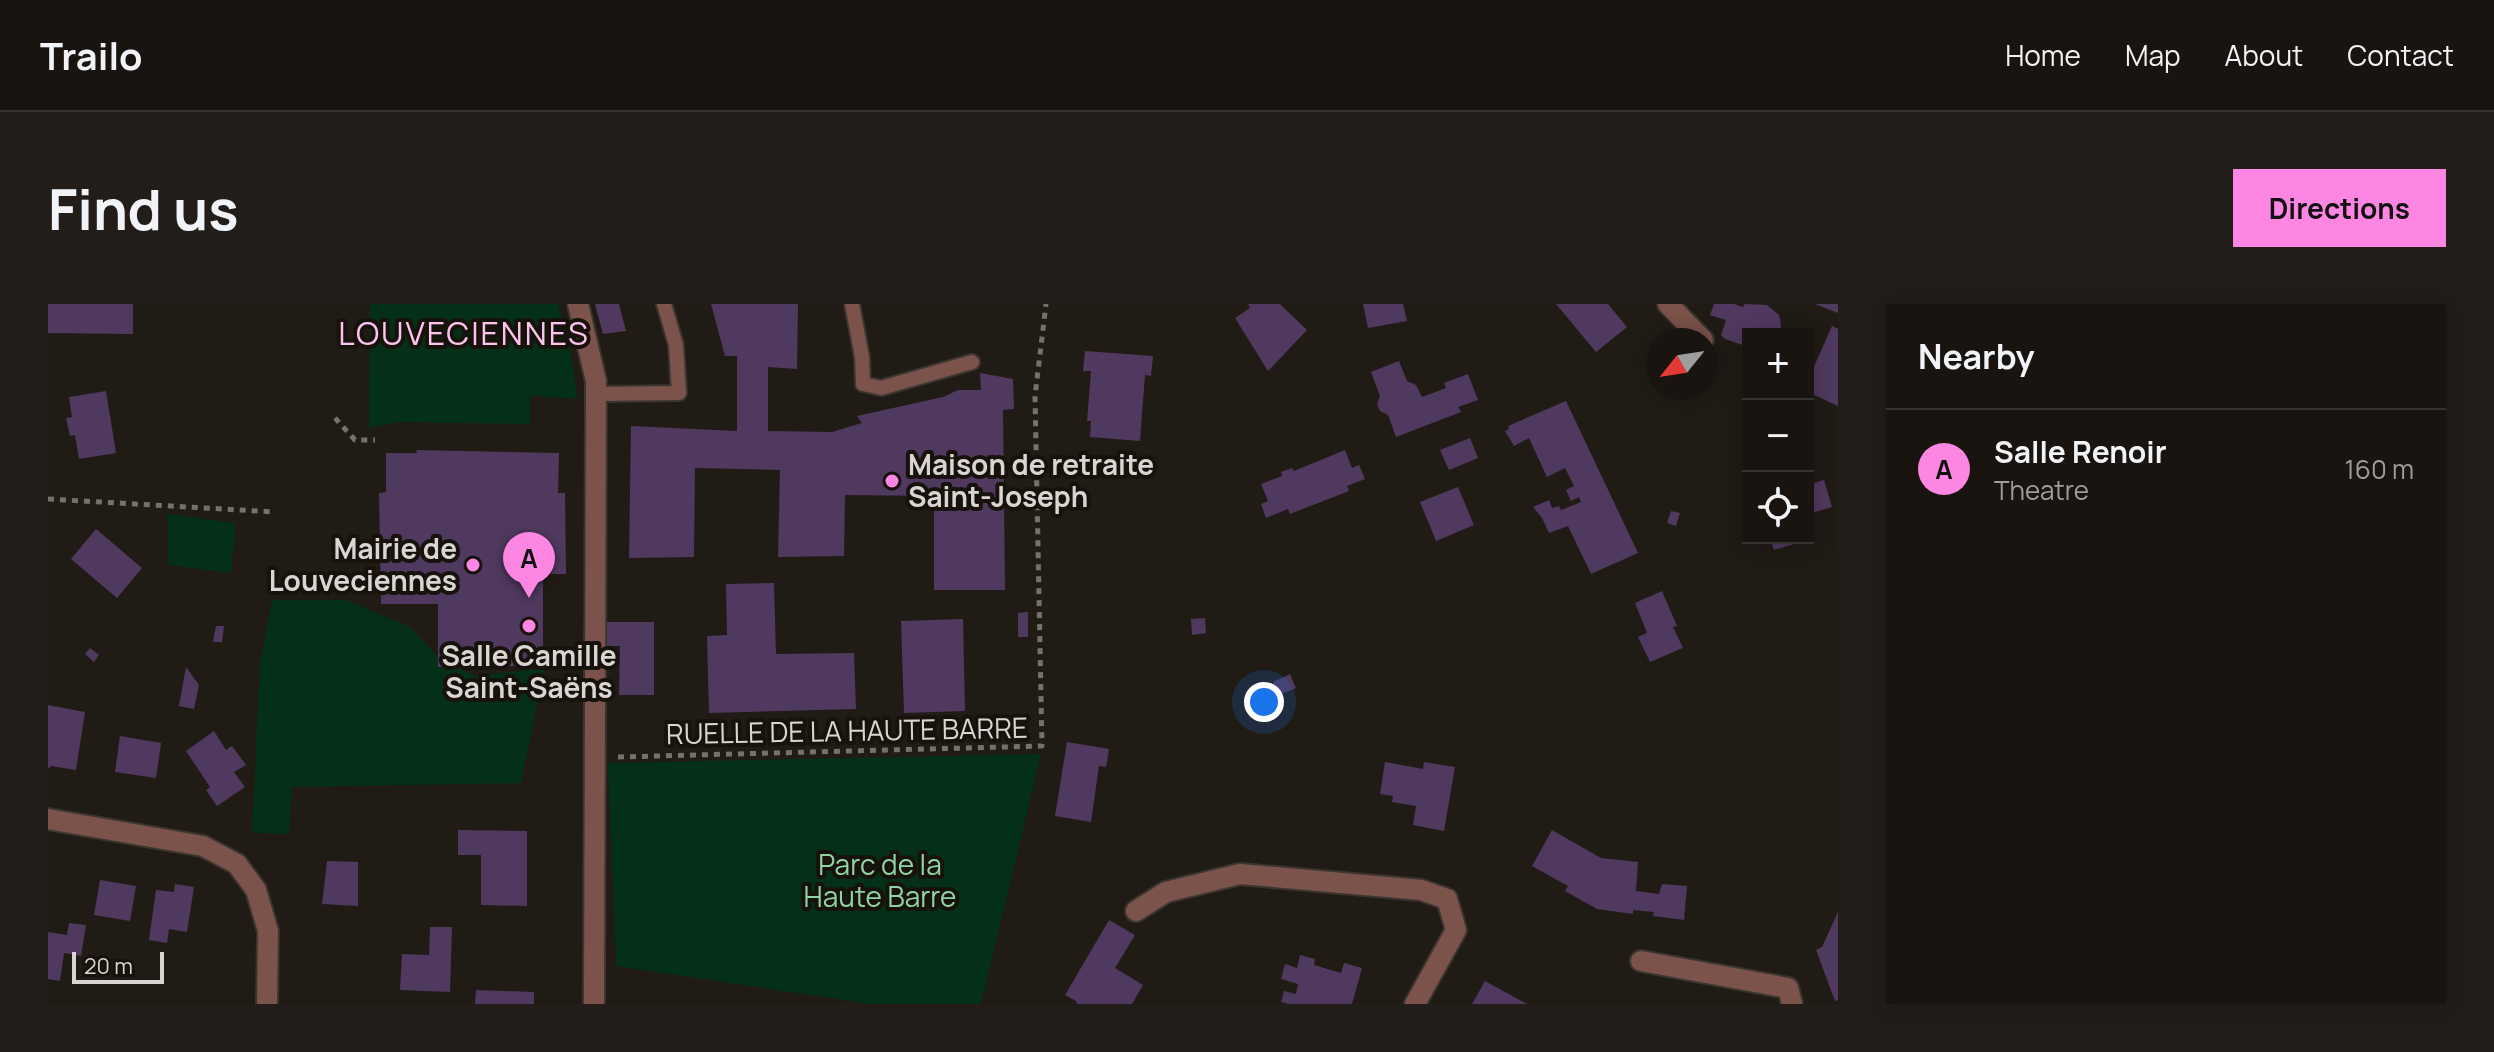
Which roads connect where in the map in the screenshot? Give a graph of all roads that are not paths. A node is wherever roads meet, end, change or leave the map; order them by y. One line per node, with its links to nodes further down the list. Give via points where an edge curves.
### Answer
1 (578, 304): 7 (street)
2 (664, 304): 7 (lane, via 676,345 679,393)
3 (852, 304): 6 (lane, via 863,384 881,388)
4 (1668, 304): 5 (street)
5 (1691, 328)
6 (972, 362)
7 (596, 394): 12 (street)
8 (48, 819): 11 (street, via 203,846 237,864 256,890 268,931)
9 (1136, 911): 13 (street, via 1166,892 1240,874 1421,890 1447,899 1456,930)
10 (1641, 961): 14 (street, via 1788,988)
11 (267, 1004)
12 (594, 1004)
13 (1415, 1004)
14 (1792, 1004)

